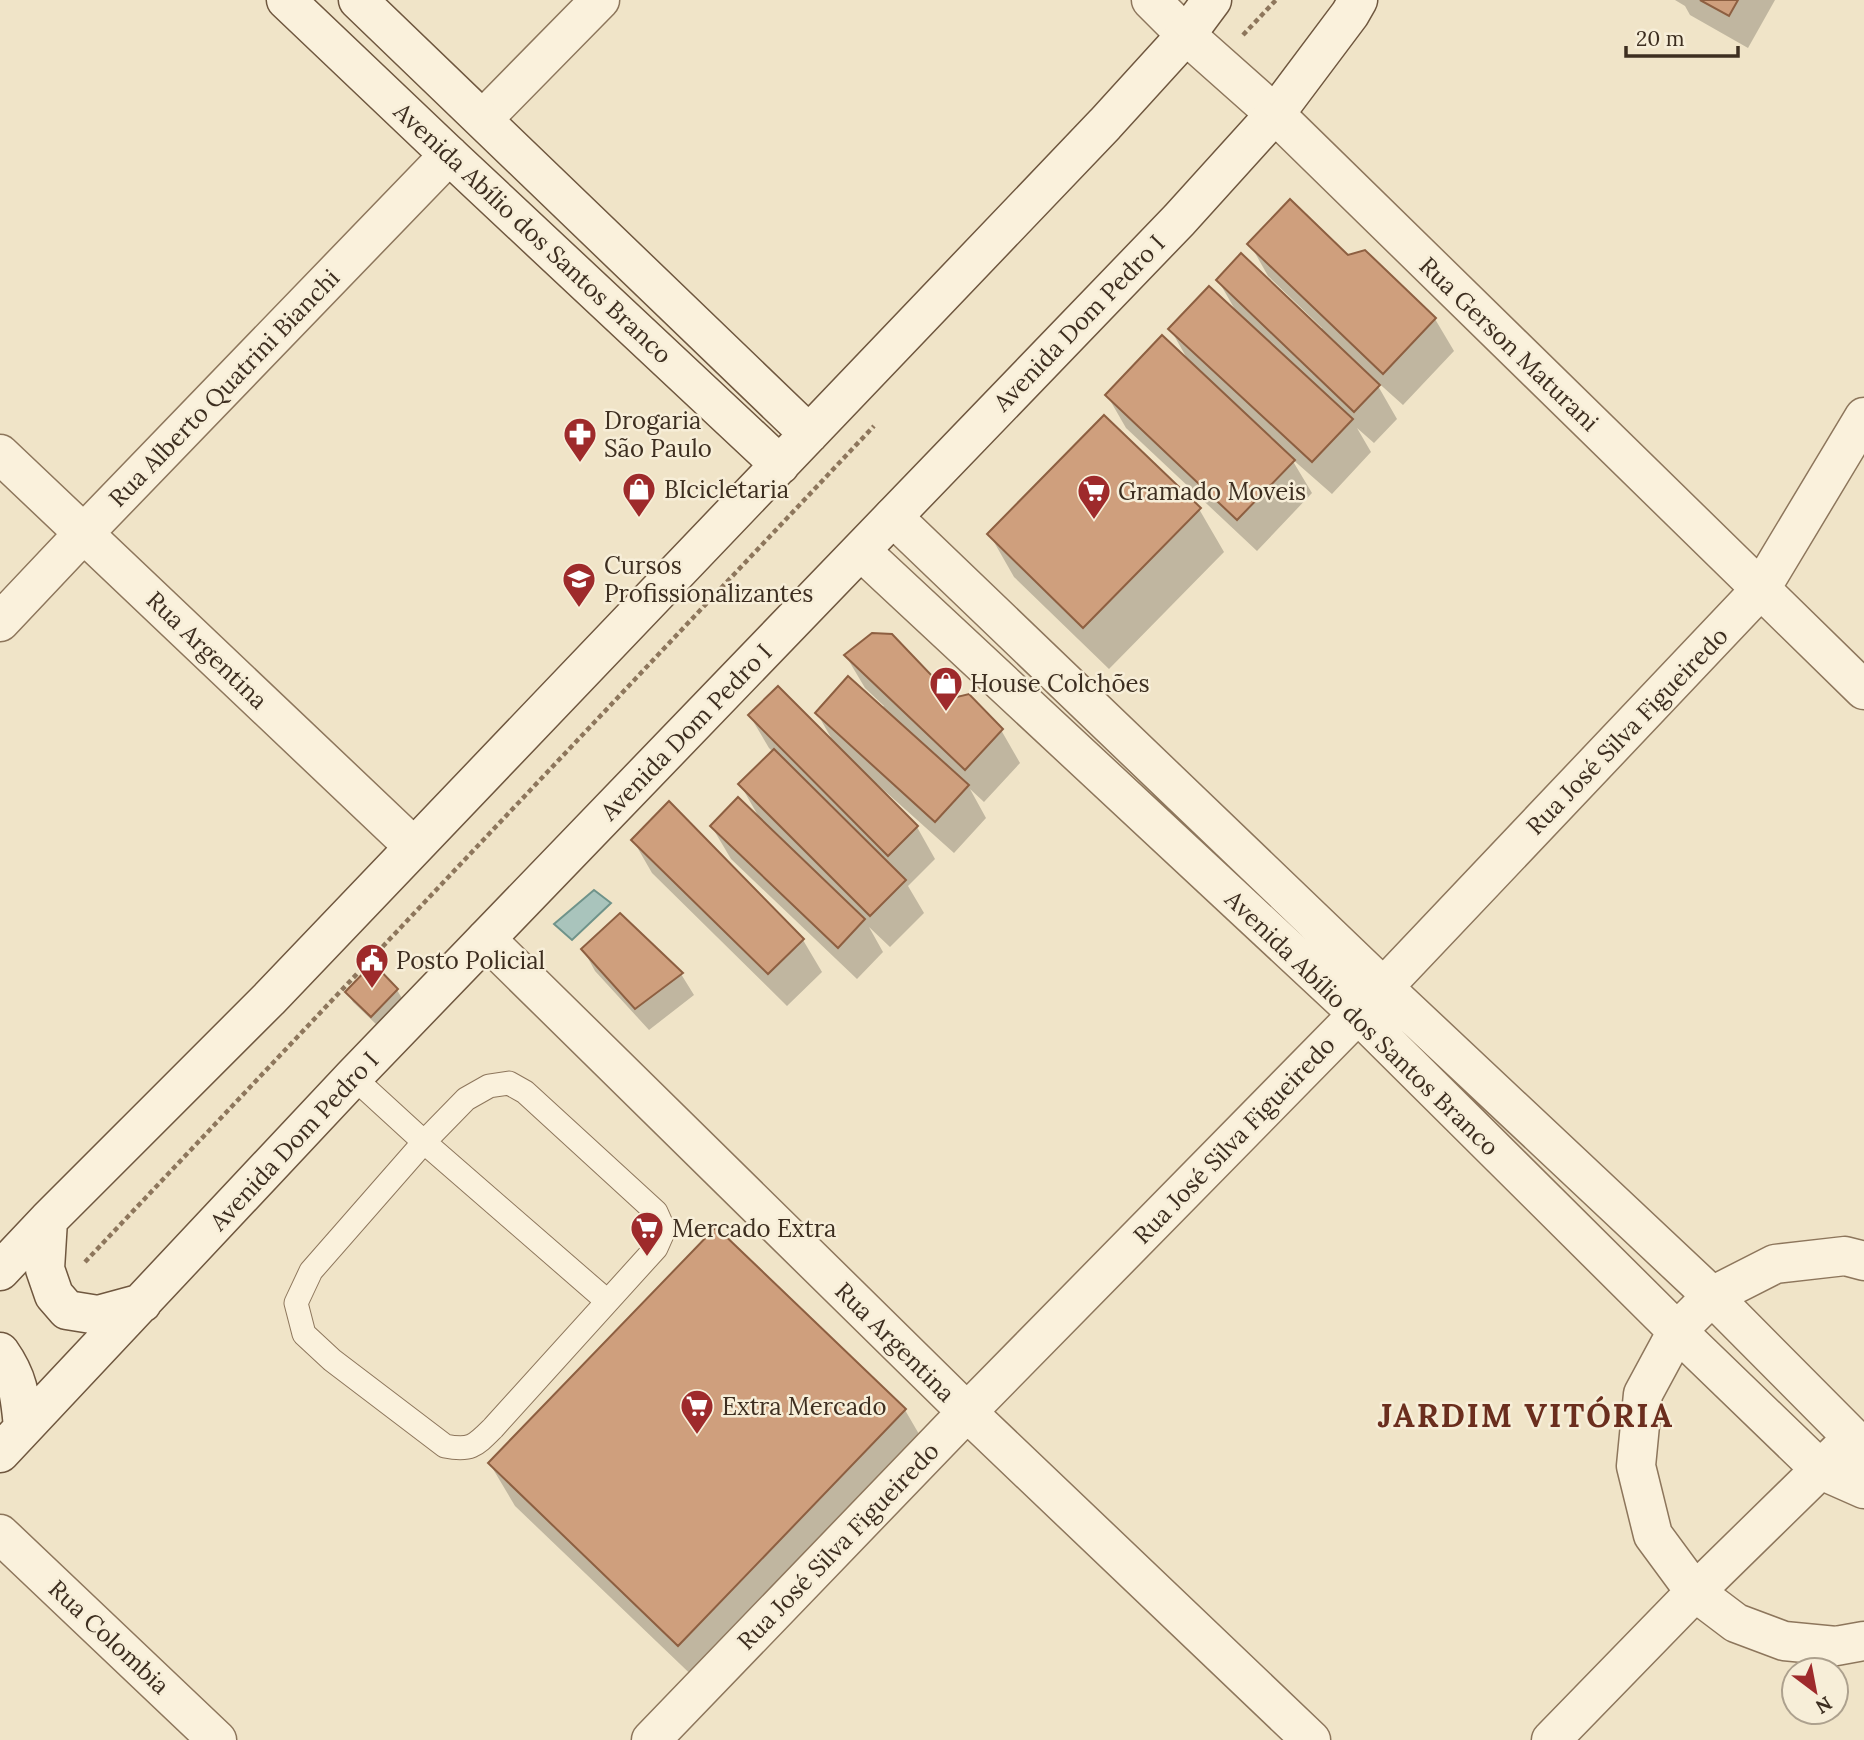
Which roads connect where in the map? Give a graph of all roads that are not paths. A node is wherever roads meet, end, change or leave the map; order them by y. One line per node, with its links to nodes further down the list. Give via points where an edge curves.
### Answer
1 (286, 0): 10 (street, Avenida Abílio dos Santos Branco)
2 (358, 0): 9 (street, Avenida Abílio dos Santos Branco)
3 (600, 0): 9 (street)
4 (1151, 0): 7 (street, Rua Gerson Maturani)
5 (1212, 0): 7 (street)
6 (1358, 0): 8 (street, Avenida Dom Pedro I)
7 (1186, 35): 8 (street, Rua Gerson Maturani); 12 (street)
8 (1275, 114): 15 (street, Avenida Dom Pedro I); 18 (street, Rua Gerson Maturani)
9 (483, 119): 12 (street, Avenida Abílio dos Santos Branco)
10 (449, 155): 14 (street, Avenida Abílio dos Santos Branco); 16 (street, Rua Alberto Quatrini Bianchi)
11 (1864, 418): 18 (street, Rua José Silva Figueiredo)
12 (809, 434): 14 (street)
13 (0, 454): 16 (street, Rua Argentina)
14 (780, 464): 21 (street)
15 (893, 517): 17 (street, Avenida Dom Pedro I); 23 (street, Avenida Abílio dos Santos Branco)
16 (84, 533): 19 (street, Rua Alberto Quatrini Bianchi); 21 (street, Rua Argentina)
17 (860, 551): 22 (street, Avenida Dom Pedro I); 24 (street, Avenida Abílio dos Santos Branco)
18 (1760, 590): 20 (street, Rua Gerson Maturani); 23 (street, Rua José Silva Figueiredo)
19 (0, 622)
20 (1864, 690)
21 (413, 846): 27 (street, via 269,999)
22 (486, 939): 25 (street, Avenida Dom Pedro I); 35 (street, Rua Argentina)
23 (1383, 987): 24 (street, Rua José Silva Figueiredo); 30 (street, Avenida Abílio dos Santos Branco)
24 (1358, 1014): 33 (street, Avenida Abílio dos Santos Branco); 35 (street, Rua José Silva Figueiredo)
25 (354, 1077): 26 (lane); 32 (street, Avenida Dom Pedro I)
26 (424, 1142): 31 (lane); 31 (lane, via 466,1099 489,1086 509,1083 525,1092 656,1212 664,1230 656,1248); 31 (lane, via 311,1271 296,1303 304,1334 332,1360 445,1446 462,1450 478,1444)
27 (48, 1220): 29 (street); 32 (street, via 46,1269 54,1295 67,1310 98,1315)
28 (1864, 1261): 30 (street, via 1845,1256 1775,1264)
29 (0, 1271)
30 (1712, 1296): 33 (street); 37 (street, Avenida Abílio dos Santos Branco)
31 (607, 1301)
32 (142, 1303): 36 (street, Avenida Dom Pedro I)
33 (1677, 1331): 38 (street, Avenida Abílio dos Santos Branco); 41 (street, via 1643,1395 1636,1466 1653,1535)
34 (0, 1352): 36 (street, via 15,1374 21,1398)
35 (967, 1412): 44 (street, Rua José Silva Figueiredo); 45 (street, Rua Argentina)
36 (12, 1440)
37 (1860, 1441): 38 (street)
38 (1821, 1470): 39 (street, Avenida Abílio dos Santos Branco); 41 (street)
39 (1864, 1489)
40 (0, 1534): 43 (street, Rua Colombia)
41 (1695, 1592): 42 (street, via 1736,1623 1784,1641 1836,1646); 46 (street)
42 (1864, 1641)
43 (217, 1740)
44 (651, 1740)
45 (1311, 1740)
46 (1551, 1740)

